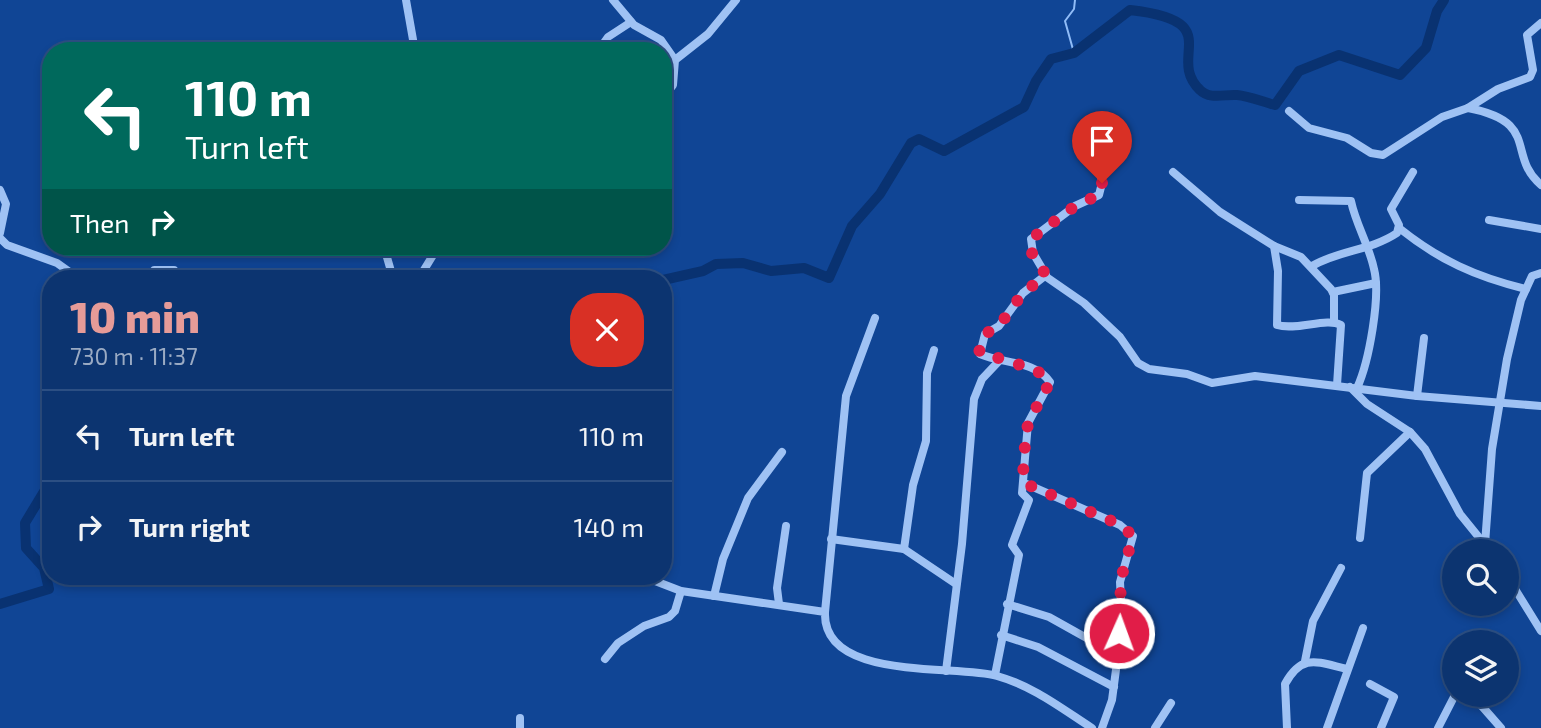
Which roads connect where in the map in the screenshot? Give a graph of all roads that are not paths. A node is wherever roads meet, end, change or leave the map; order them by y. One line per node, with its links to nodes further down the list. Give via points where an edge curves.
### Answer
1 (406, 0): 6 (street)
2 (613, 0): 4 (street)
3 (736, 0): 10 (street, via 708,34)
4 (631, 22): 7 (street); 8 (street)
5 (1541, 23): 12 (street, via 1527,35 1531,75)
6 (413, 42)
7 (604, 42)
8 (662, 42)
9 (672, 56): 10 (street)
10 (675, 60): 11 (street)
11 (672, 86)
12 (1468, 108): 13 (street, via 1441,117 1383,155 1347,138 1309,128); 17 (street, via 1495,114 1514,128 1532,176)
13 (1289, 111)
14 (1106, 158): 31 (street, via 1099,165 1099,195 1075,206 1031,239 1032,253)
15 (1173, 172): 24 (street, via 1220,212)
16 (1413, 172): 21 (street, via 1391,209)
17 (1541, 185)
18 (0, 190): 23 (street, via 6,204)
19 (1299, 200): 25 (street, via 1349,200)
20 (1489, 220): 22 (street)
21 (1399, 228): 25 (street); 33 (street, via 1446,262)
22 (1541, 229)
23 (0, 235): 27 (street, via 7,245)
24 (1274, 246): 26 (street, via 1296,253); 36 (street, via 1277,325)
25 (1367, 249): 26 (street); 32 (street)
26 (1312, 266): 34 (street)
27 (67, 270)
28 (154, 270): 29 (street)
29 (174, 270)
30 (1541, 273): 33 (street, via 1532,276)
31 (1045, 276): 39 (street, via 984,336 979,352); 40 (street, via 1091,310 1120,337 1138,363 1149,369 1212,383 1251,376)
32 (1377, 283): 34 (street); 41 (street, via 1371,333)
33 (1526, 289): 43 (street, via 1509,348)
34 (1333, 292): 36 (street)
35 (876, 318): 50 (street, via 846,396)
36 (1334, 321): 40 (street, via 1342,328)
37 (1424, 338): 42 (street)
38 (934, 350): 53 (street, via 927,373 926,441 913,485)
39 (999, 361): 47 (street, via 1036,370 1050,382 1028,423); 55 (street, via 982,379 974,400)
40 (1337, 385): 41 (street)
41 (1354, 387): 42 (street); 45 (street, via 1367,404)
42 (1417, 396): 43 (street)
43 (1501, 402): 44 (street); 52 (street, via 1491,457)
44 (1541, 406)
45 (1410, 432): 49 (street, via 1367,472); 51 (street, via 1425,449 1460,514)
46 (782, 452): 59 (street, via 748,498 723,559)
47 (1024, 483): 61 (street, via 1022,492 1029,500 1012,545 1019,555); 66 (street, via 1121,525 1133,536 1120,582 1122,621)
48 (786, 526): 60 (street)
49 (1360, 538)
50 (831, 539): 53 (street); 62 (street)
51 (1481, 539)
52 (1488, 539)
53 (904, 549): 55 (street)
54 (1341, 568): 68 (street, via 1313,621)
55 (956, 584): 70 (street)
56 (665, 585): 57 (street)
57 (681, 591): 59 (street); 67 (street, via 669,617 618,643)
58 (1519, 595): 64 (street)
59 (714, 596): 60 (street)
60 (779, 604): 62 (street)
61 (1007, 604): 65 (street); 66 (street, via 1049,617)
62 (825, 612): 70 (street, via 825,624 834,640 848,650 890,666)
63 (1363, 628): 69 (street)
64 (1541, 631)
65 (1001, 635): 71 (street); 73 (street, via 1038,647)
66 (1117, 656): 73 (street)
67 (605, 659)
68 (1305, 661): 69 (street); 80 (street, via 1285,684)
69 (1347, 669): 81 (street)
70 (946, 671): 71 (street)
71 (995, 675): 77 (street, via 1027,686)
72 (1370, 684): 82 (street, via 1394,697)
73 (1114, 687): 78 (street)
74 (1171, 703): 79 (street)
75 (1449, 707): 83 (street)
76 (1483, 707): 84 (street)
77 (1092, 728)
78 (1102, 728)
79 (1155, 728)
80 (1287, 728)
81 (1327, 728)
82 (1381, 728)
83 (1438, 728)
84 (1501, 728)

